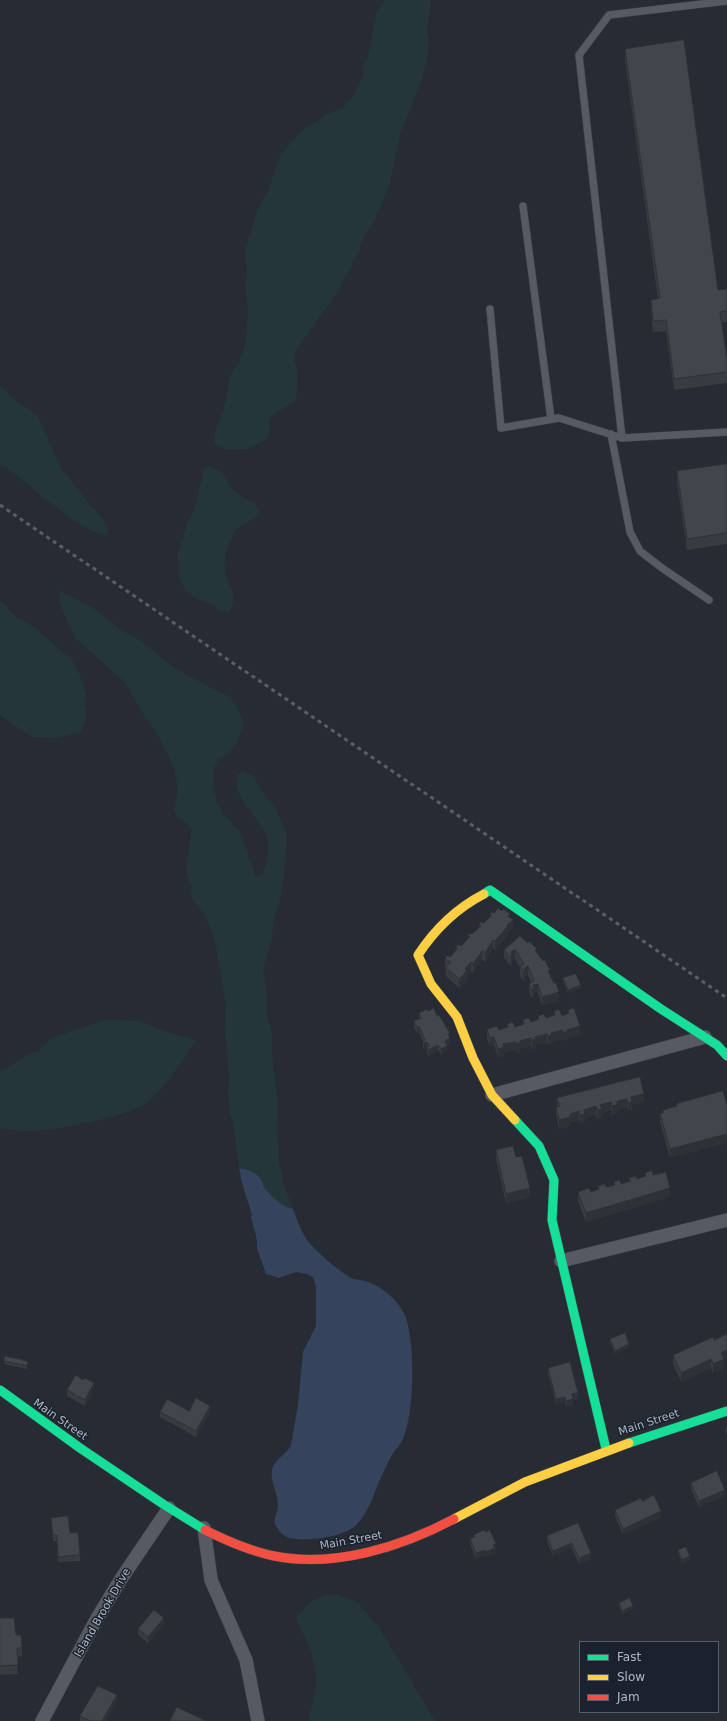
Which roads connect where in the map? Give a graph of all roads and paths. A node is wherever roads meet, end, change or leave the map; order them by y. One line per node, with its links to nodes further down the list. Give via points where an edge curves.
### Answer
1 (727, 1): 7 (lane, via 609,15 579,55)
2 (523, 206): 4 (lane)
3 (490, 309): 4 (lane, via 500,428)
4 (551, 419): 6 (lane, via 559,418)
5 (727, 432): 7 (lane)
6 (611, 434): 7 (lane); 8 (lane, via 630,532 640,551)
7 (622, 438)
8 (709, 600)
9 (705, 1037): 10 (street); 11 (street); 11 (street, via 490,890 465,904 429,938 418,955 431,984 457,1017 473,1058)
10 (727, 1056)
11 (492, 1095): 13 (street, via 539,1146 554,1180 552,1220)
12 (727, 1220): 13 (street)
13 (561, 1262): 16 (street)
14 (0, 1390): 17 (street, Main Street, via 85,1452)
15 (727, 1411): 16 (street, Main Street)
16 (606, 1450): 18 (street, Main Street, via 523,1483 414,1538 358,1553 301,1560 275,1556 247,1550)
17 (169, 1508): 18 (street, Main Street); 19 (street, Island Brook Drive, via 96,1620)
18 (204, 1528): 20 (street, via 211,1580 246,1660)
19 (42, 1721)
20 (258, 1721)

